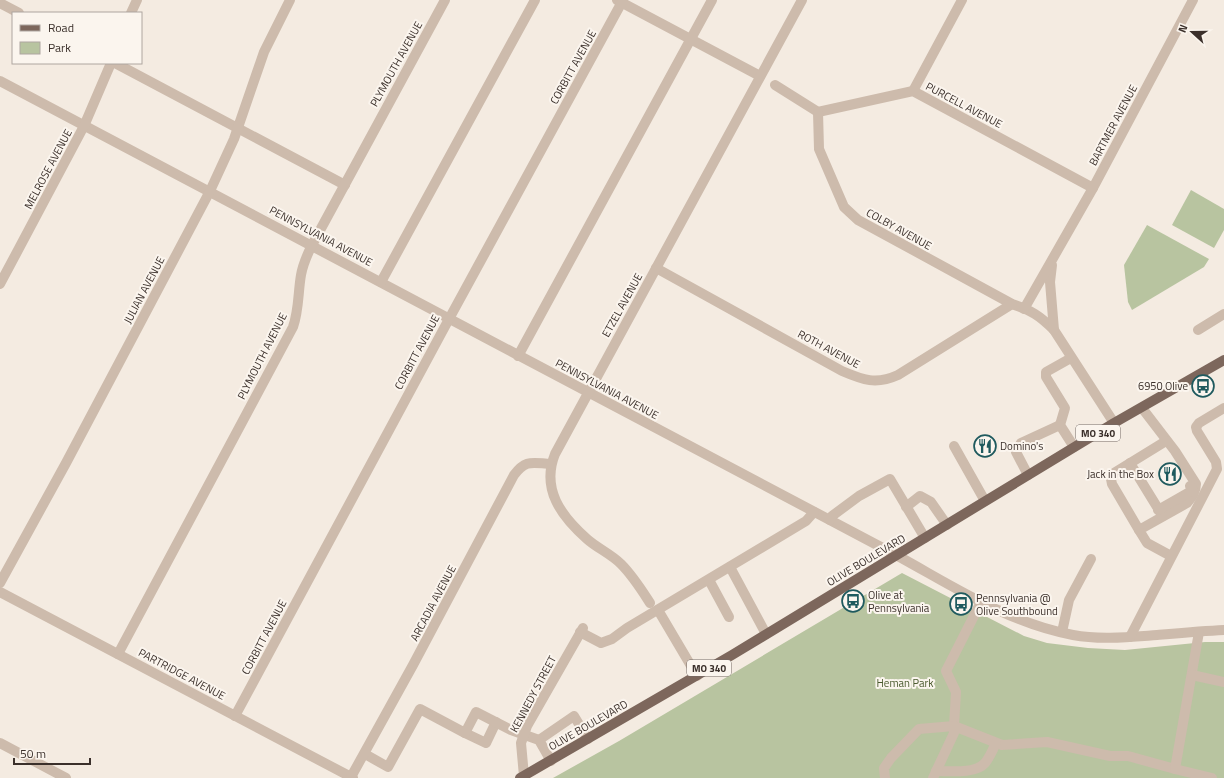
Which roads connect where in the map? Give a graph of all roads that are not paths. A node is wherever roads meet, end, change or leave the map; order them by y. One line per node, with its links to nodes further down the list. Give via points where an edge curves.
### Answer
1 (137, 0): 12 (street)
2 (290, 0): 22 (street, JULIAN AVENUE, via 264,52)
3 (445, 0): 23 (street, PLYMOUTH AVENUE)
4 (535, 0): 29 (street)
5 (712, 0): 13 (street)
6 (802, 0): 16 (street, ETZEL AVENUE)
7 (962, 0): 19 (street)
8 (1193, 0): 24 (street, BARTMER AVENUE)
9 (620, 1): 13 (street); 34 (street, CORBITT AVENUE)
10 (0, 3): 11 (street)
11 (17, 12)
12 (131, 12)
13 (691, 39): 16 (street); 37 (street)
14 (111, 64): 21 (street, MELROSE AVENUE)
15 (117, 64): 22 (street)
16 (760, 76): 28 (street, ETZEL AVENUE)
17 (0, 81): 21 (street, PENNSYLVANIA AVENUE)
18 (775, 85): 20 (street)
19 (913, 90): 20 (street, PURCELL AVENUE); 24 (street, PURCELL AVENUE)
20 (818, 112): 31 (street, COLBY AVENUE, via 819,149 844,207 858,220)
21 (84, 126): 25 (street, PENNSYLVANIA AVENUE); 30 (street, MELROSE AVENUE)
22 (238, 128): 23 (street); 25 (street, JULIAN AVENUE)
23 (345, 184): 26 (street, PLYMOUTH AVENUE)
24 (1093, 188): 27 (street, BARTMER AVENUE)
25 (210, 191): 26 (street, PENNSYLVANIA AVENUE); 64 (street, JULIAN AVENUE)
26 (312, 245): 29 (street, PENNSYLVANIA AVENUE); 74 (street, PLYMOUTH AVENUE, via 301,274 293,327)
27 (1052, 261): 32 (street, BARTMER AVENUE); 35 (street, BARTMER AVENUE, via 1050,282)
28 (656, 268): 31 (street, ROTH AVENUE, via 842,371 856,377 878,381 898,375); 40 (street, ETZEL AVENUE)
29 (381, 282): 34 (street, PENNSYLVANIA AVENUE)
30 (0, 284)
31 (1012, 304): 32 (street, BARTMER AVENUE)
32 (1024, 309): 35 (street, BARTMER AVENUE, via 1036,314)
33 (1224, 314): 36 (street)
34 (449, 319): 37 (street, PENNSYLVANIA AVENUE); 78 (street, CORBITT AVENUE)
35 (1054, 330): 38 (street, BARTMER AVENUE)
36 (1198, 330)
37 (518, 356): 40 (street, PENNSYLVANIA AVENUE)
38 (1071, 358): 43 (street, BARTMER AVENUE); 44 (street, via 1046,372 1046,377 1064,408)
39 (1224, 361): 41 (main road, OLIVE BOULEVARD / MO 340)
40 (588, 393): 49 (street, ETZEL AVENUE); 53 (street, PENNSYLVANIA AVENUE)
41 (1142, 408): 43 (main road, OLIVE BOULEVARD / MO 340); 45 (street)
42 (1224, 408): 60 (street, via 1199,422 1196,427 1216,462 1217,469)
43 (1114, 423): 47 (main road, OLIVE BOULEVARD / MO 340)
44 (1060, 425): 47 (street); 50 (street, via 1021,443 1016,452)
45 (1166, 441): 48 (street); 54 (street, via 1196,484 1196,490 1187,503)
46 (954, 446): 51 (street)
47 (1074, 447): 50 (main road, OLIVE BOULEVARD / MO 340)
48 (1130, 463): 54 (street); 57 (street, via 1114,473 1111,479)
49 (551, 464): 67 (street, ETZEL AVENUE, via 551,491 559,508 587,539 620,563 636,580); 87 (street, ARCADIA AVENUE, via 526,463 514,475)
50 (1028, 475): 51 (main road, OLIVE BOULEVARD / MO 340)
51 (985, 501): 56 (main road, OLIVE BOULEVARD / MO 340)
52 (906, 507): 55 (street, via 890,479 859,496); 56 (street, via 920,496 931,502); 58 (street)
53 (814, 512): 55 (street, PENNSYLVANIA AVENUE); 62 (street, via 806,521)
54 (1160, 513): 57 (street)
55 (830, 520): 59 (street, PENNSYLVANIA AVENUE)
56 (947, 524): 58 (main road, OLIVE BOULEVARD / MO 340)
57 (1139, 530): 60 (street, via 1147,543)
58 (925, 538): 59 (main road, OLIVE BOULEVARD / MO 340)
59 (896, 555): 66 (street, PENNSYLVANIA AVENUE); 72 (main road, OLIVE BOULEVARD / MO 340)
60 (1172, 556): 73 (street)
61 (1091, 559): 70 (street, via 1069,600)
62 (730, 567): 63 (street); 72 (street)
63 (709, 580): 67 (street); 68 (street)
64 (0, 583)
65 (0, 592): 74 (street, PARTRIDGE AVENUE)
66 (981, 602): 70 (street, PENNSYLVANIA AVENUE, via 1017,620); 80 (street, via 946,670 956,692)
67 (654, 606): 76 (street, ETZEL AVENUE); 82 (street, KENNEDY STREET, via 612,639 601,643 582,630)
68 (729, 617)
69 (1224, 630): 71 (street, PENNSYLVANIA AVENUE)
70 (1062, 632): 73 (street, PENNSYLVANIA AVENUE, via 1100,638)
71 (1199, 632): 73 (street, PENNSYLVANIA AVENUE); 75 (street)
72 (766, 634): 76 (main road, OLIVE BOULEVARD / MO 340)
73 (1130, 637)
74 (118, 654): 78 (street, PARTRIDGE AVENUE)
75 (1192, 675): 77 (street); 89 (street)
76 (697, 676): 83 (main road, OLIVE BOULEVARD / MO 340)
77 (1224, 682)
78 (236, 716): 93 (street, PARTRIDGE AVENUE)
79 (496, 722): 81 (street, via 476,712); 81 (street, via 486,743); 82 (street)
80 (954, 726): 86 (street); 90 (street, via 954,733); 94 (street, via 919,729 884,768)
81 (465, 733): 87 (street, via 420,709 388,767)
82 (524, 735): 84 (street); 91 (street, KENNEDY STREET, via 521,743)
83 (588, 739): 84 (street, via 574,716); 88 (main road, OLIVE BOULEVARD / MO 340)
84 (539, 740): 88 (street)
85 (0, 743): 92 (street)
86 (996, 743): 89 (street, via 1002,745 1047,742 1110,756 1128,756); 90 (street, via 984,764 976,769)
87 (364, 754): 93 (street, ARCADIA AVENUE)
88 (551, 761): 91 (main road, OLIVE BOULEVARD / MO 340)
89 (1175, 769): 95 (street)
90 (934, 774)
91 (522, 777)
92 (66, 778)
93 (352, 778)
94 (885, 778)
95 (1212, 778)

